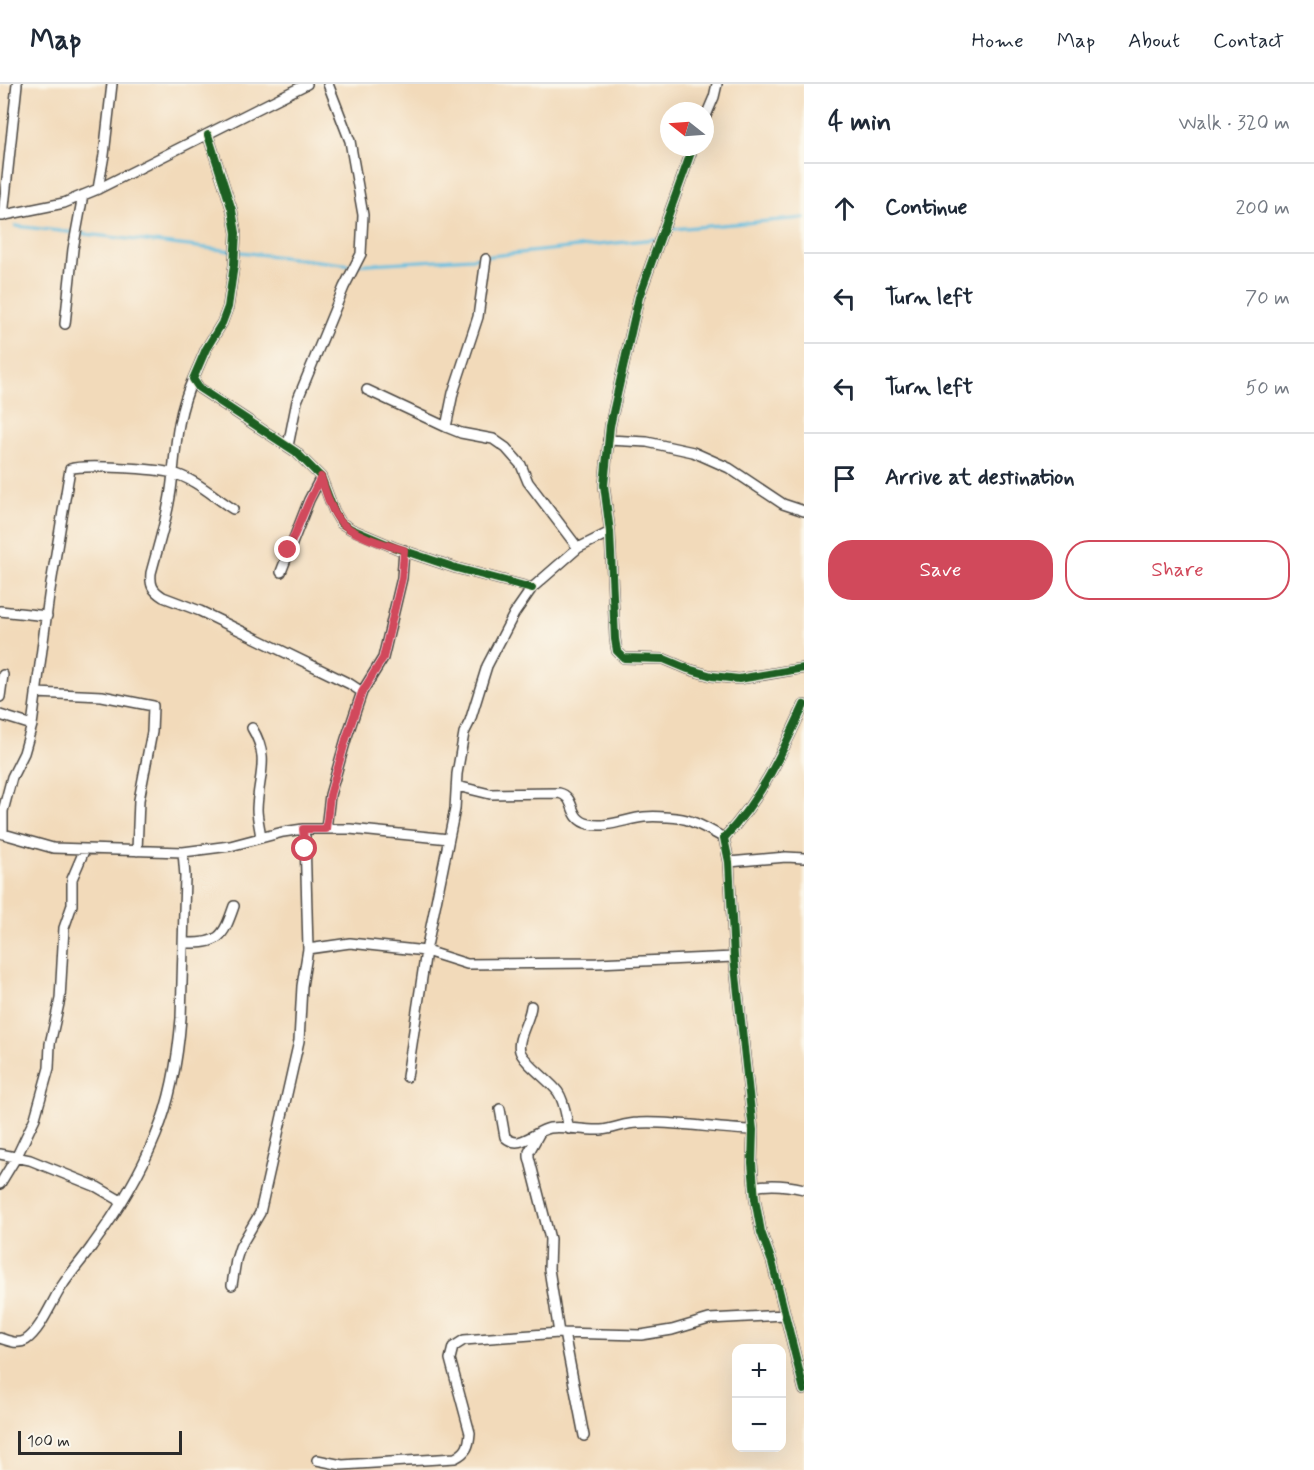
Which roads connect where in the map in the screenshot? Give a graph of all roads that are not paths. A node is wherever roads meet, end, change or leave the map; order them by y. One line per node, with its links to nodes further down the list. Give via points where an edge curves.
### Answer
1 (18, 84): 11 (street)
2 (112, 84): 9 (street)
3 (308, 84): 7 (street)
4 (328, 84): 18 (street, via 350,141 363,215 361,254 297,401)
5 (717, 84): 6 (street)
6 (712, 102)
7 (208, 135): 9 (street); 14 (street, via 236,233 228,307)
8 (690, 156): 17 (street, via 639,297)
9 (98, 189): 10 (street)
10 (83, 195): 11 (street); 13 (street)
11 (2, 216)
12 (486, 260): 16 (street, via 478,317)
13 (66, 324)
14 (193, 379): 18 (street, via 204,392); 19 (street, via 176,431)
15 (367, 390): 16 (street)
16 (446, 427): 24 (street, via 494,439 506,448)
17 (608, 440): 22 (street, via 647,442 693,452 729,468 783,504); 23 (street, via 604,485)
18 (288, 446): 20 (street)
19 (172, 473): 21 (street); 29 (street, via 70,469); 32 (street, via 151,573 154,592 259,639)
20 (321, 477): 25 (street, via 341,523); 26 (street)
21 (232, 509)
22 (804, 511)
23 (610, 532): 24 (street); 30 (street, via 615,639 617,651 624,658 664,659 712,676 739,679)
24 (579, 548): 27 (street)
25 (404, 550): 27 (street); 32 (street, via 402,578 383,658)
26 (281, 572)
27 (531, 588): 39 (street, via 487,666 464,733)
28 (0, 611): 29 (street)
29 (47, 615): 33 (street)
30 (804, 668)
31 (3, 675): 34 (street)
32 (362, 692): 41 (street, via 330,795)
33 (36, 693): 37 (street); 47 (street, via 102,696 153,706)
34 (0, 697)
35 (804, 705): 45 (street, via 781,756 744,817)
36 (0, 715): 37 (street)
37 (32, 725): 42 (street, via 12,777)
38 (252, 728): 43 (street, via 261,743 263,758 257,810)
39 (457, 786): 44 (street); 45 (street, via 490,794 566,794 573,813 588,824 646,817 688,820)
40 (303, 829): 41 (street); 43 (street); 53 (street)
41 (326, 829): 44 (street)
42 (1, 833): 46 (street, via 53,848)
43 (261, 838): 48 (street)
44 (449, 838): 54 (street)
45 (724, 838): 50 (street)
46 (84, 851): 47 (street); 63 (street, via 72,879 72,905 64,928 60,999 49,1068 35,1118)
47 (136, 851): 48 (street)
48 (183, 852): 52 (street)
49 (804, 858): 50 (street)
50 (729, 862): 55 (street)
51 (234, 906): 52 (street, via 226,930 214,941)
52 (184, 944): 67 (street, via 179,1042 166,1106 149,1150)
53 (308, 949): 54 (street, via 350,943); 68 (street, via 299,1041 289,1092 260,1213 240,1247)
54 (426, 951): 55 (street, via 467,964); 57 (street)
55 (734, 957): 61 (street)
56 (531, 1006): 59 (street, via 519,1051 559,1094)
57 (407, 1077)
58 (500, 1109): 60 (street, via 509,1141 519,1143)
59 (569, 1129): 60 (street); 61 (street, via 602,1130 660,1122)
60 (541, 1130): 70 (street, via 529,1157 550,1239 549,1269)
61 (753, 1130): 65 (street)
62 (0, 1154): 63 (street)
63 (17, 1156): 64 (street); 67 (street, via 97,1187)
64 (0, 1184)
65 (754, 1187): 66 (street, via 765,1184); 69 (street, via 758,1217)
66 (804, 1189)
67 (121, 1201): 71 (street, via 33,1333 17,1343)
68 (232, 1285)
69 (785, 1315): 70 (street, via 710,1319 641,1335); 72 (street)
70 (562, 1333): 73 (street); 75 (street, via 457,1343 450,1359 470,1433 467,1450 455,1458)
71 (0, 1338)
72 (804, 1390)
73 (584, 1436)
74 (317, 1460): 75 (street)
75 (375, 1467)

